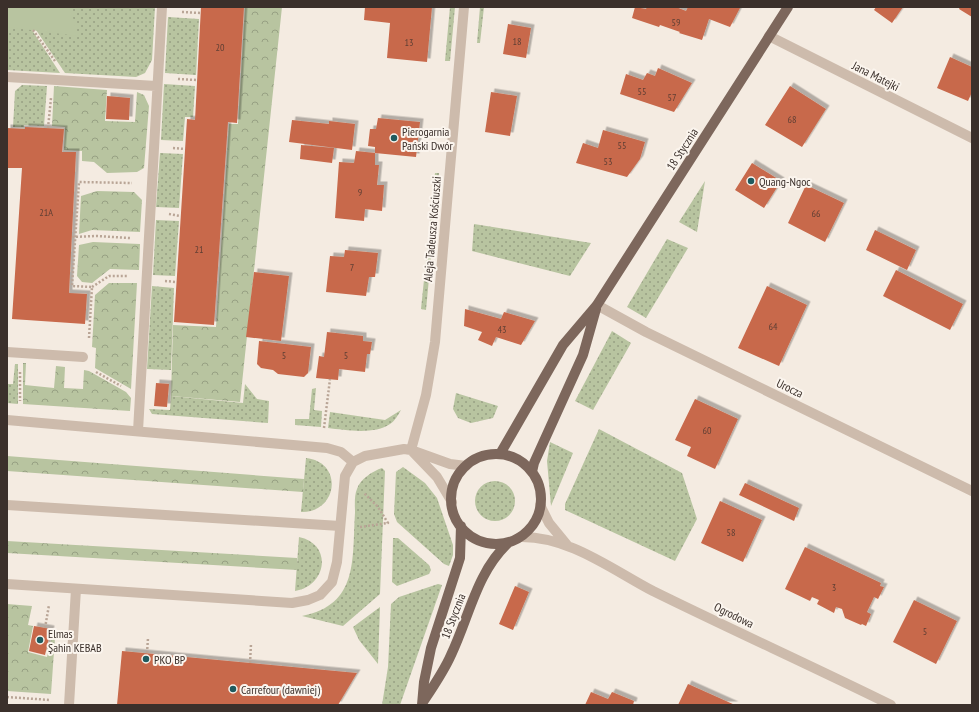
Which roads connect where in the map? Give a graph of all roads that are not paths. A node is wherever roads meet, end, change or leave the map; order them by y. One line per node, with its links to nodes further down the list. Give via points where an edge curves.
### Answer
1 (162, 7): 6 (street)
2 (464, 7): 13 (street, Aleja Tadeusza Kościuszki, via 435,342 426,395)
3 (788, 7): 4 (main road, 18 Stycznia)
4 (770, 36): 7 (street, Jana Matejki); 8 (main road, 18 Stycznia)
5 (7, 77): 6 (street)
6 (156, 86): 12 (street)
7 (972, 138)
8 (597, 306): 14 (main road, 18 Stycznia, via 563,345); 17 (main road, 18 Stycznia, via 582,355 539,450); 18 (street, Urocza)
9 (7, 352): 10 (street)
10 (83, 357)
11 (7, 420): 12 (street)
12 (138, 431): 15 (street, via 327,448 341,452)
13 (411, 450): 15 (street, via 387,451 365,456); 16 (street, via 450,464); 19 (street, via 437,478)
14 (500, 454): 16 (main road, via 488,454); 17 (main road, via 518,459)
15 (353, 462): 22 (street, via 345,476)
16 (466, 466): 19 (main road, via 456,480)
17 (532, 472): 21 (main road, via 539,486)
18 (972, 491)
19 (452, 502): 23 (main road, via 453,511)
20 (7, 505): 22 (street)
21 (540, 505): 24 (main road, via 534,524); 26 (street, Ogrodowa, via 549,523)
22 (340, 526): 28 (street, via 337,562 332,582 320,595 308,600 292,603)
23 (461, 526): 25 (main road, via 468,534 483,542); 30 (main road, 18 Stycznia, via 460,558 431,648 424,682)
24 (520, 537): 25 (main road); 26 (street, Ogrodowa, via 542,538)
25 (509, 542): 30 (main road, 18 Stycznia, via 496,554 484,573 451,656)
26 (567, 545): 31 (street, Ogrodowa, via 652,590)
27 (7, 584): 28 (street)
28 (76, 589): 29 (street)
29 (69, 703)
30 (423, 704)
31 (891, 705)

